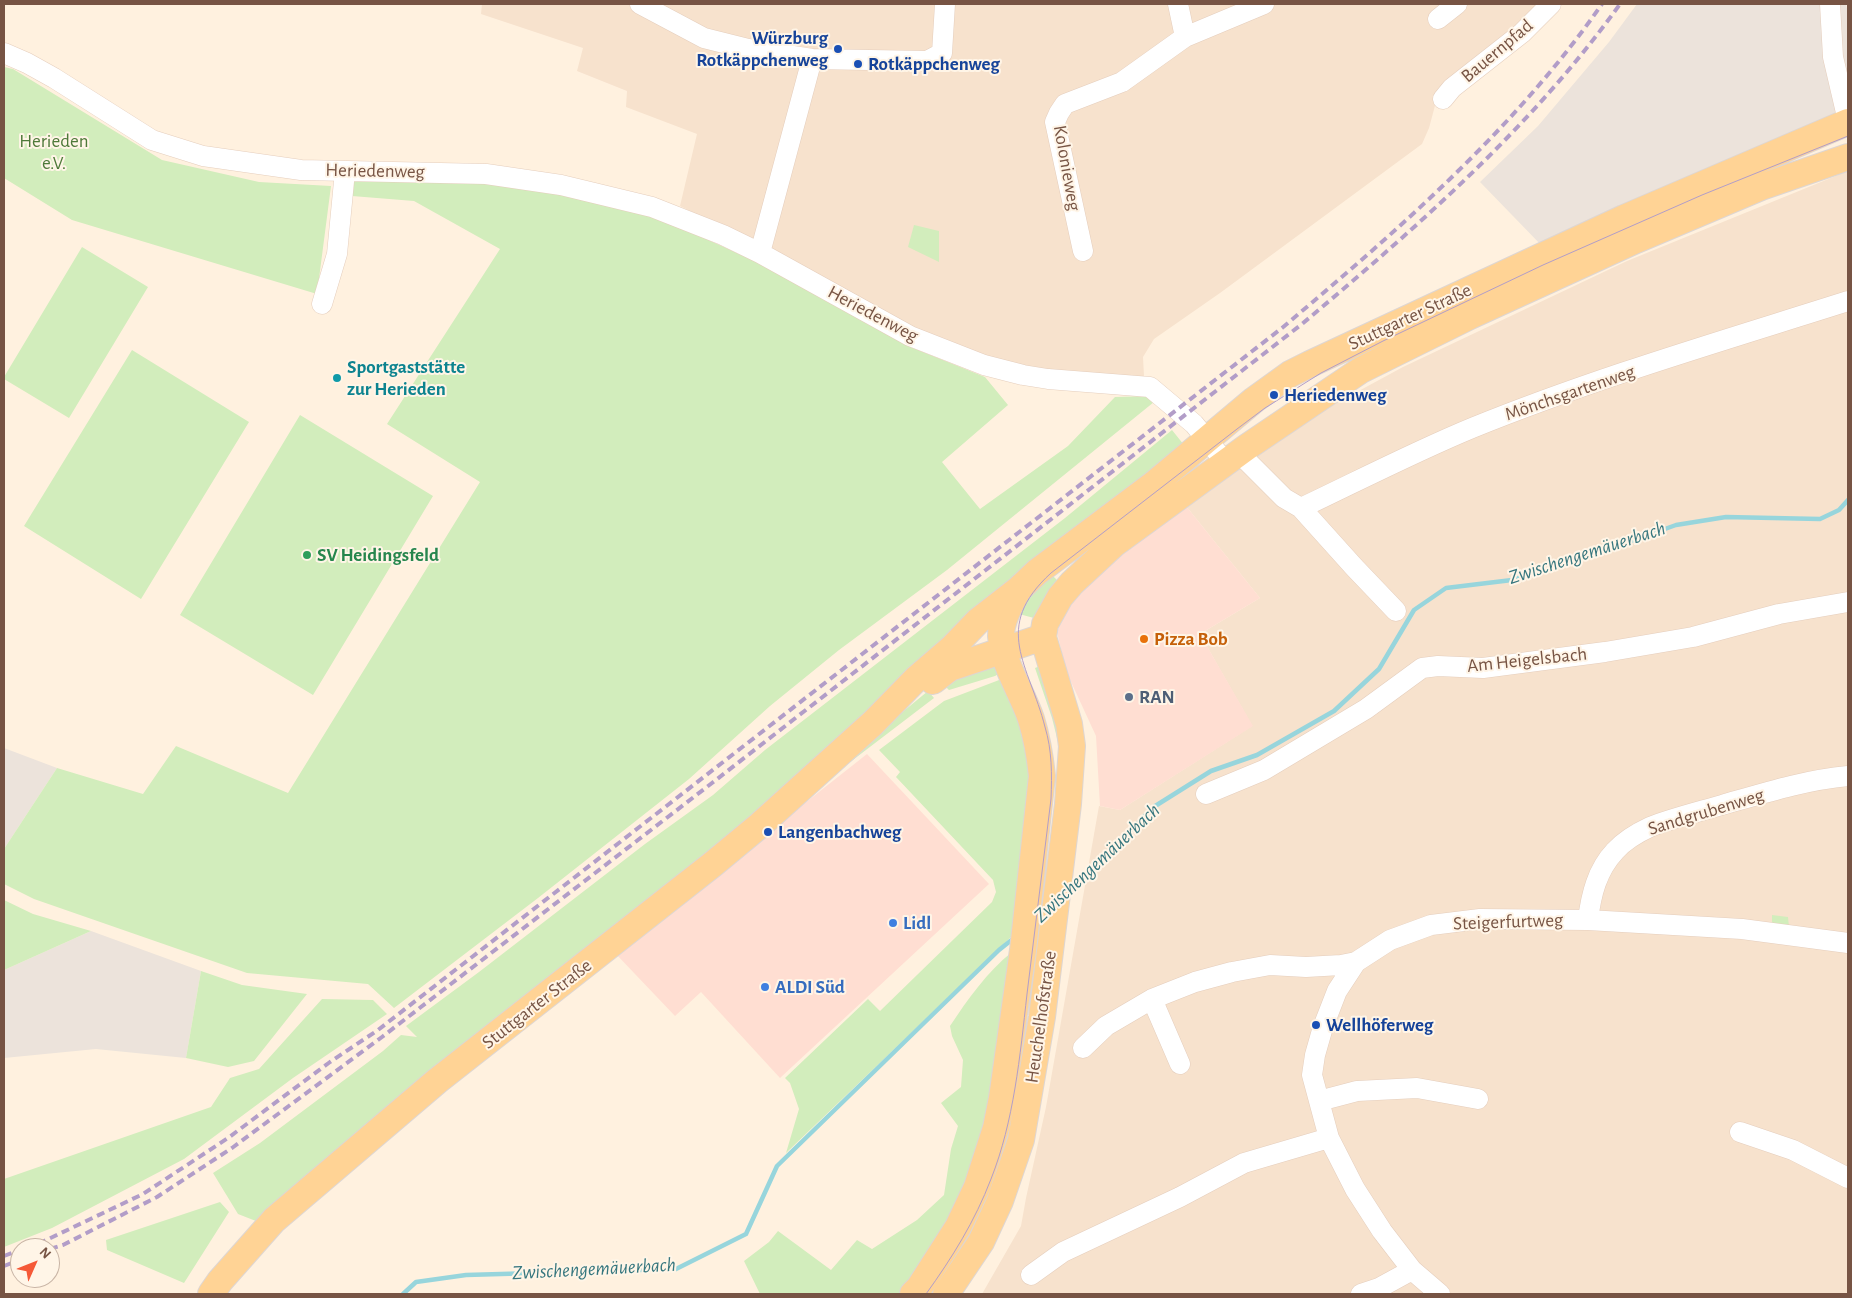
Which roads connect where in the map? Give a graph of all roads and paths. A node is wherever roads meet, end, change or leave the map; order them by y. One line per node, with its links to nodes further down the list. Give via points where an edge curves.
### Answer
1 (640, 4): 11 (street, via 704,38)
2 (946, 4): 11 (street, via 942,53 927,61)
3 (1178, 4): 9 (street)
4 (1264, 4): 9 (street, Kolonieweg)
5 (1457, 4): 8 (street)
6 (1551, 4): 12 (street, Bauernpfad, via 1522,33 1452,88)
7 (1830, 4): 13 (street, via 1834,57)
8 (1438, 18)
9 (1185, 37): 16 (street, Kolonieweg, via 1122,82 1065,104 1059,113 1055,122)
10 (4, 54): 15 (street, Heriedenweg, via 54,78 152,140 203,156 301,170)
11 (812, 59): 17 (street)
12 (1443, 99)
13 (1848, 121): 20 (main road, Stuttgarter Straße, via 1624,218 1310,364 1277,382)
14 (1848, 157): 21 (main road, Stuttgarter Straße, via 1716,205 1462,320 1360,370)
15 (346, 171): 17 (street, Heriedenweg, via 486,174 561,185 652,207); 19 (street, via 337,254)
16 (1083, 251)
17 (760, 253): 20 (street, Heriedenweg, via 910,336 984,365 1048,379 1150,387 1194,424)
18 (1848, 301): 22 (street, Mönchsgartenweg, via 1571,391 1473,428)
19 (322, 304)
20 (1206, 439): 21 (street, Heriedenweg); 23 (main road, Stuttgarter Straße, via 1154,484)
21 (1233, 458): 22 (street); 26 (main road, Stuttgarter Straße, via 1114,544 1072,583 1044,624)
22 (1301, 508): 25 (street)
23 (1019, 589): 27 (main road, Stuttgarter Straße, via 1008,608); 28 (main road, Stuttgarter Straße, via 978,621)
24 (1848, 602): 31 (street, Am Heigelsbach, via 1779,614 1693,637 1605,652 1483,668 1422,668 1366,709 1264,770)
25 (1396, 611)
26 (1042, 636): 27 (main road, Stuttgarter Straße); 47 (main road, Heuchelhofstraße, via 1069,724 1072,746 1042,1017 1021,1140 1000,1201 980,1242)
27 (1002, 642): 28 (main road, Stuttgarter Straße, via 990,633); 29 (main road, Stuttgarter Straße, via 950,668); 46 (main road, Heuchelhofstraße, via 1031,719 1042,776 1023,950 1002,1098 977,1188 958,1227)
28 (953, 647): 29 (main road, Stuttgarter Straße)
29 (873, 723): 45 (main road, Stuttgarter Straße, via 753,831 437,1081 296,1202 268,1227)
30 (1848, 776): 32 (street, Sandgrubenweg, via 1806,782 1752,797 1649,828 1631,837 1605,863 1597,878)
31 (1206, 794)
32 (1588, 920): 33 (street, Steigerfurtweg, via 1742,929); 34 (street, Steigerfurtweg, via 1480,919 1431,925 1390,940)
33 (1848, 944)
34 (1356, 962): 35 (street, Steigerfurtweg, via 1306,968 1270,965 1195,982); 39 (street, via 1337,991 1315,1056 1312,1075)
35 (1152, 999): 36 (street, Steigerfurtweg, via 1106,1026); 37 (street)
36 (1083, 1048)
37 (1180, 1064)
38 (1478, 1099): 39 (street, via 1417,1088 1357,1091)
39 (1320, 1101): 41 (street)
40 (1740, 1132): 42 (street, via 1794,1150)
41 (1329, 1138): 43 (street, via 1355,1189); 44 (street, via 1244,1163 1171,1202 1063,1252)
42 (1848, 1178)
43 (1412, 1270): 48 (street); 49 (street)
44 (1031, 1275)
45 (211, 1294)
46 (913, 1294)
47 (946, 1294)
48 (1362, 1294)
49 (1440, 1294)

